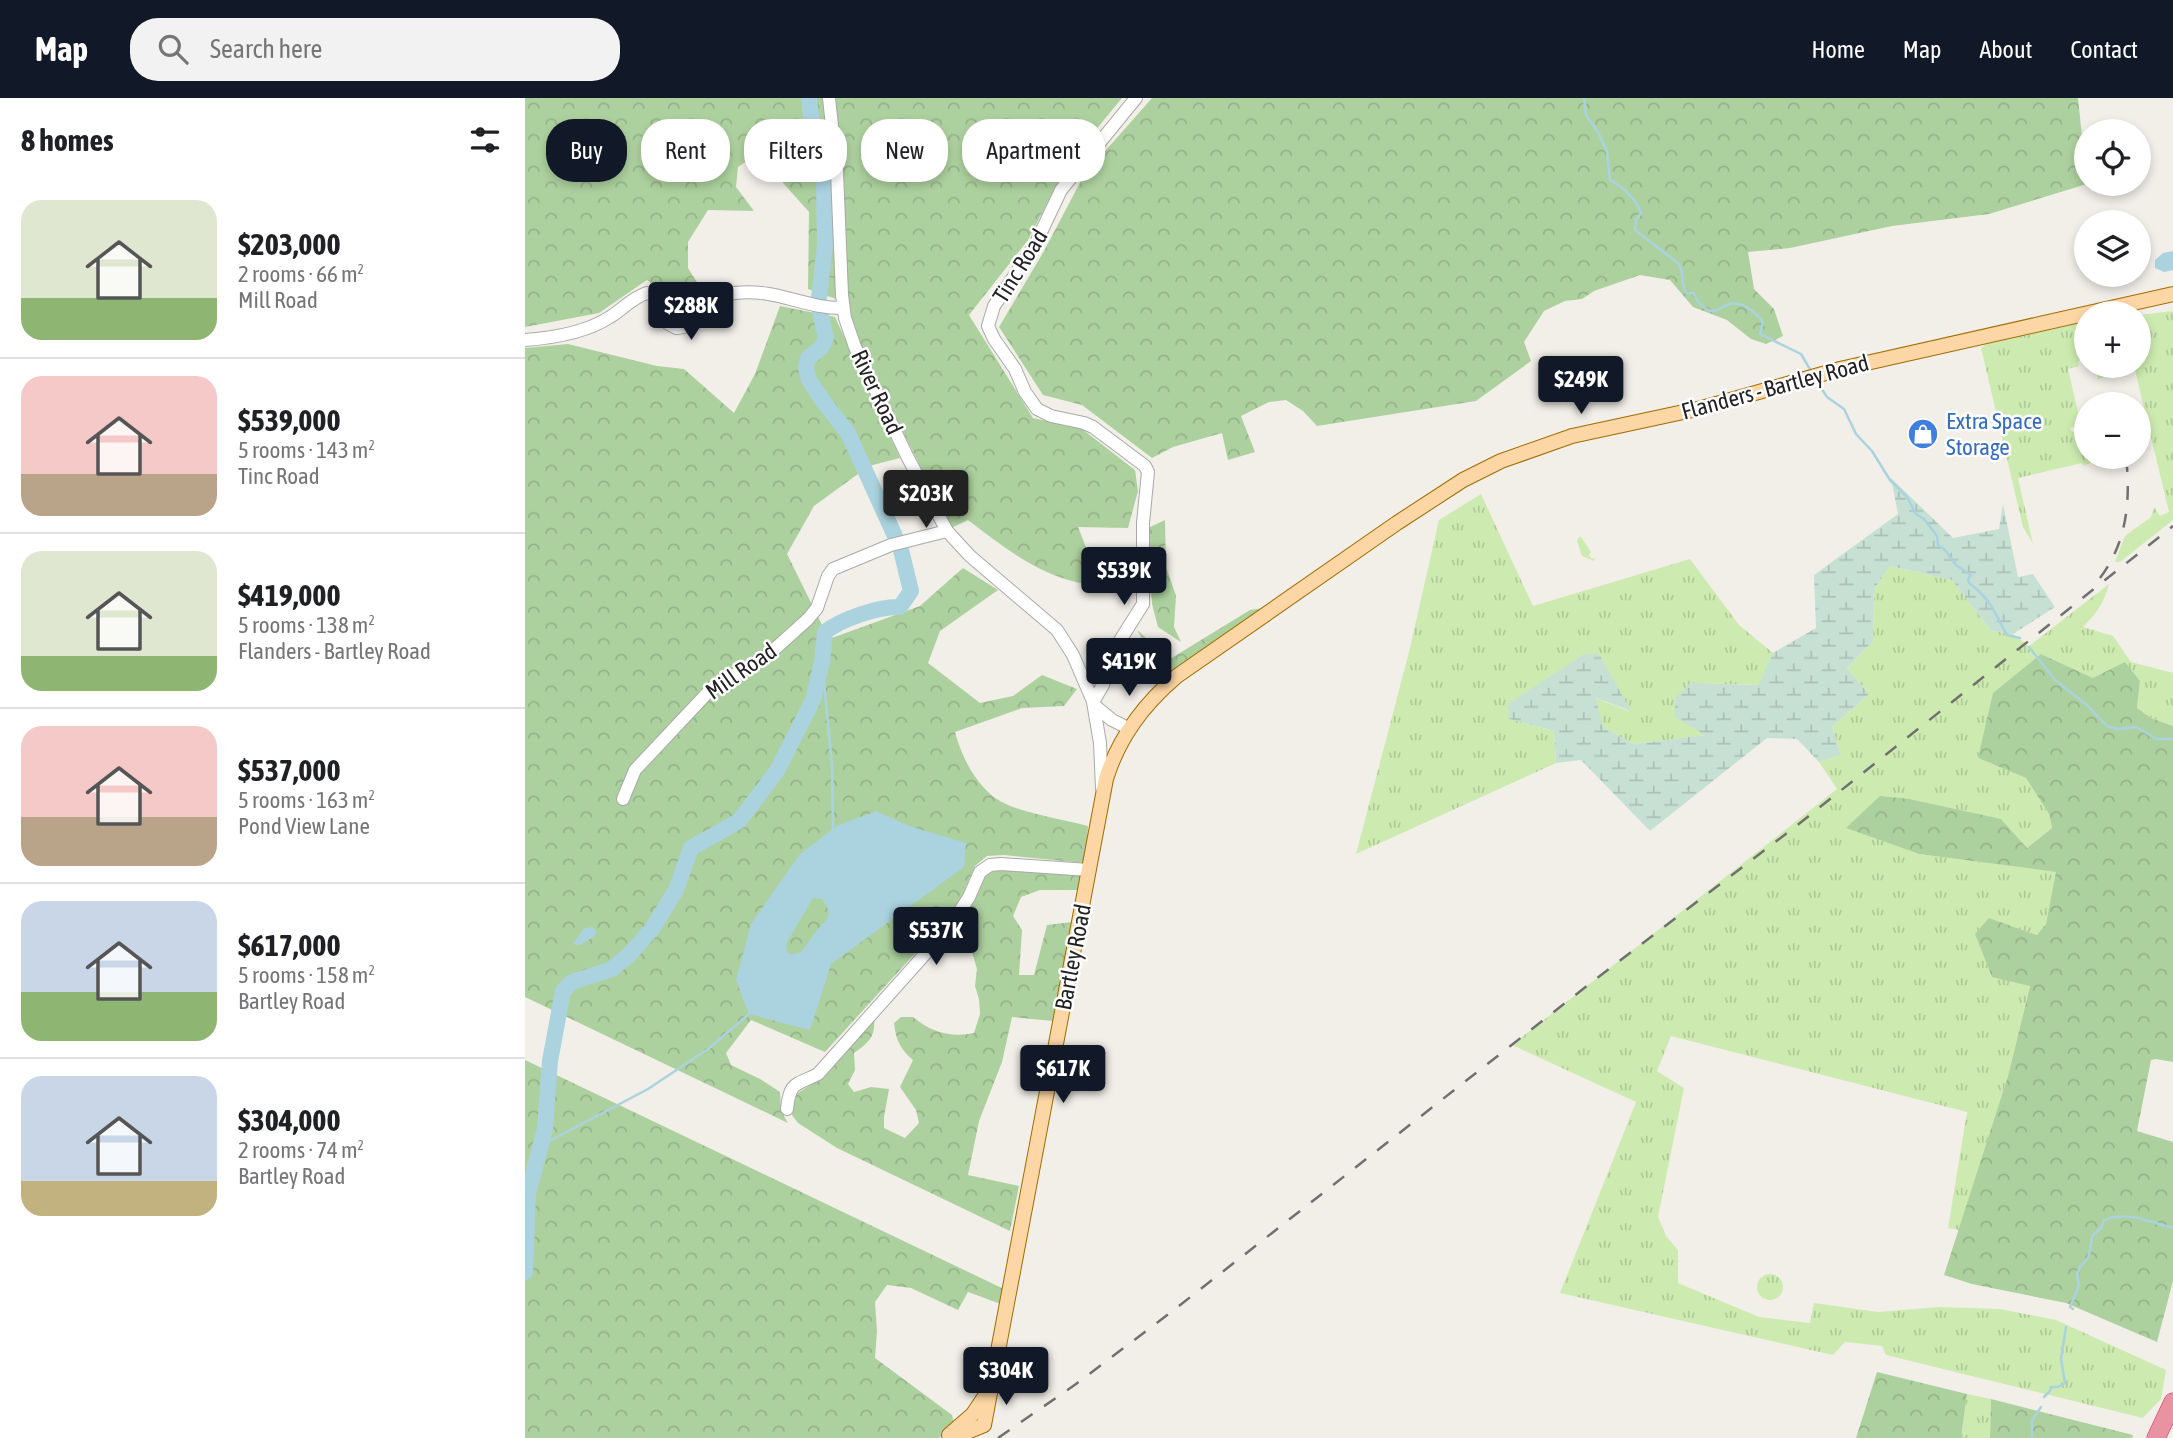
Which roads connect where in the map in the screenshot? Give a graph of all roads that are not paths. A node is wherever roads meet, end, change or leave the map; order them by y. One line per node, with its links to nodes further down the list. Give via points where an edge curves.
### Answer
1 (829, 98): 4 (street, River Road, via 838,173)
2 (1136, 98): 7 (street, Tinc Road, via 1061,190 1035,245 993,306 988,326 1037,409 1099,431 1148,472 1143,604 1114,650)
3 (2173, 294): 8 (main road, Flanders - Bartley Road, via 1840,369 1702,408 1583,433 1501,461 1397,523 1177,676)
4 (843, 308): 5 (street, via 752,292 726,295 709,303 691,324 676,328 667,323 657,296 645,293 597,324); 6 (street, River Road, via 855,347)
5 (525, 340)
6 (947, 531): 7 (street, River Road, via 1061,635); 10 (street, Mill Road, via 833,569 808,619 767,656 713,687 635,770)
7 (1093, 702): 8 (street, River Road); 9 (street, River Road)
8 (1128, 728): 9 (main road, Bartley Road)
9 (1102, 794): 11 (main road, Bartley Road)
10 (624, 799)
11 (1089, 870): 12 (street, via 1001,864 980,872 951,925 818,1074 790,1090); 13 (main road, Bartley Road)
12 (787, 1109)
13 (992, 1383): 15 (main road, Bartley Road); 16 (main road, via 973,1414)
14 (2173, 1402): 18 (highway)
15 (983, 1431): 17 (main road)
16 (945, 1438)
17 (953, 1438)
18 (2156, 1438)

